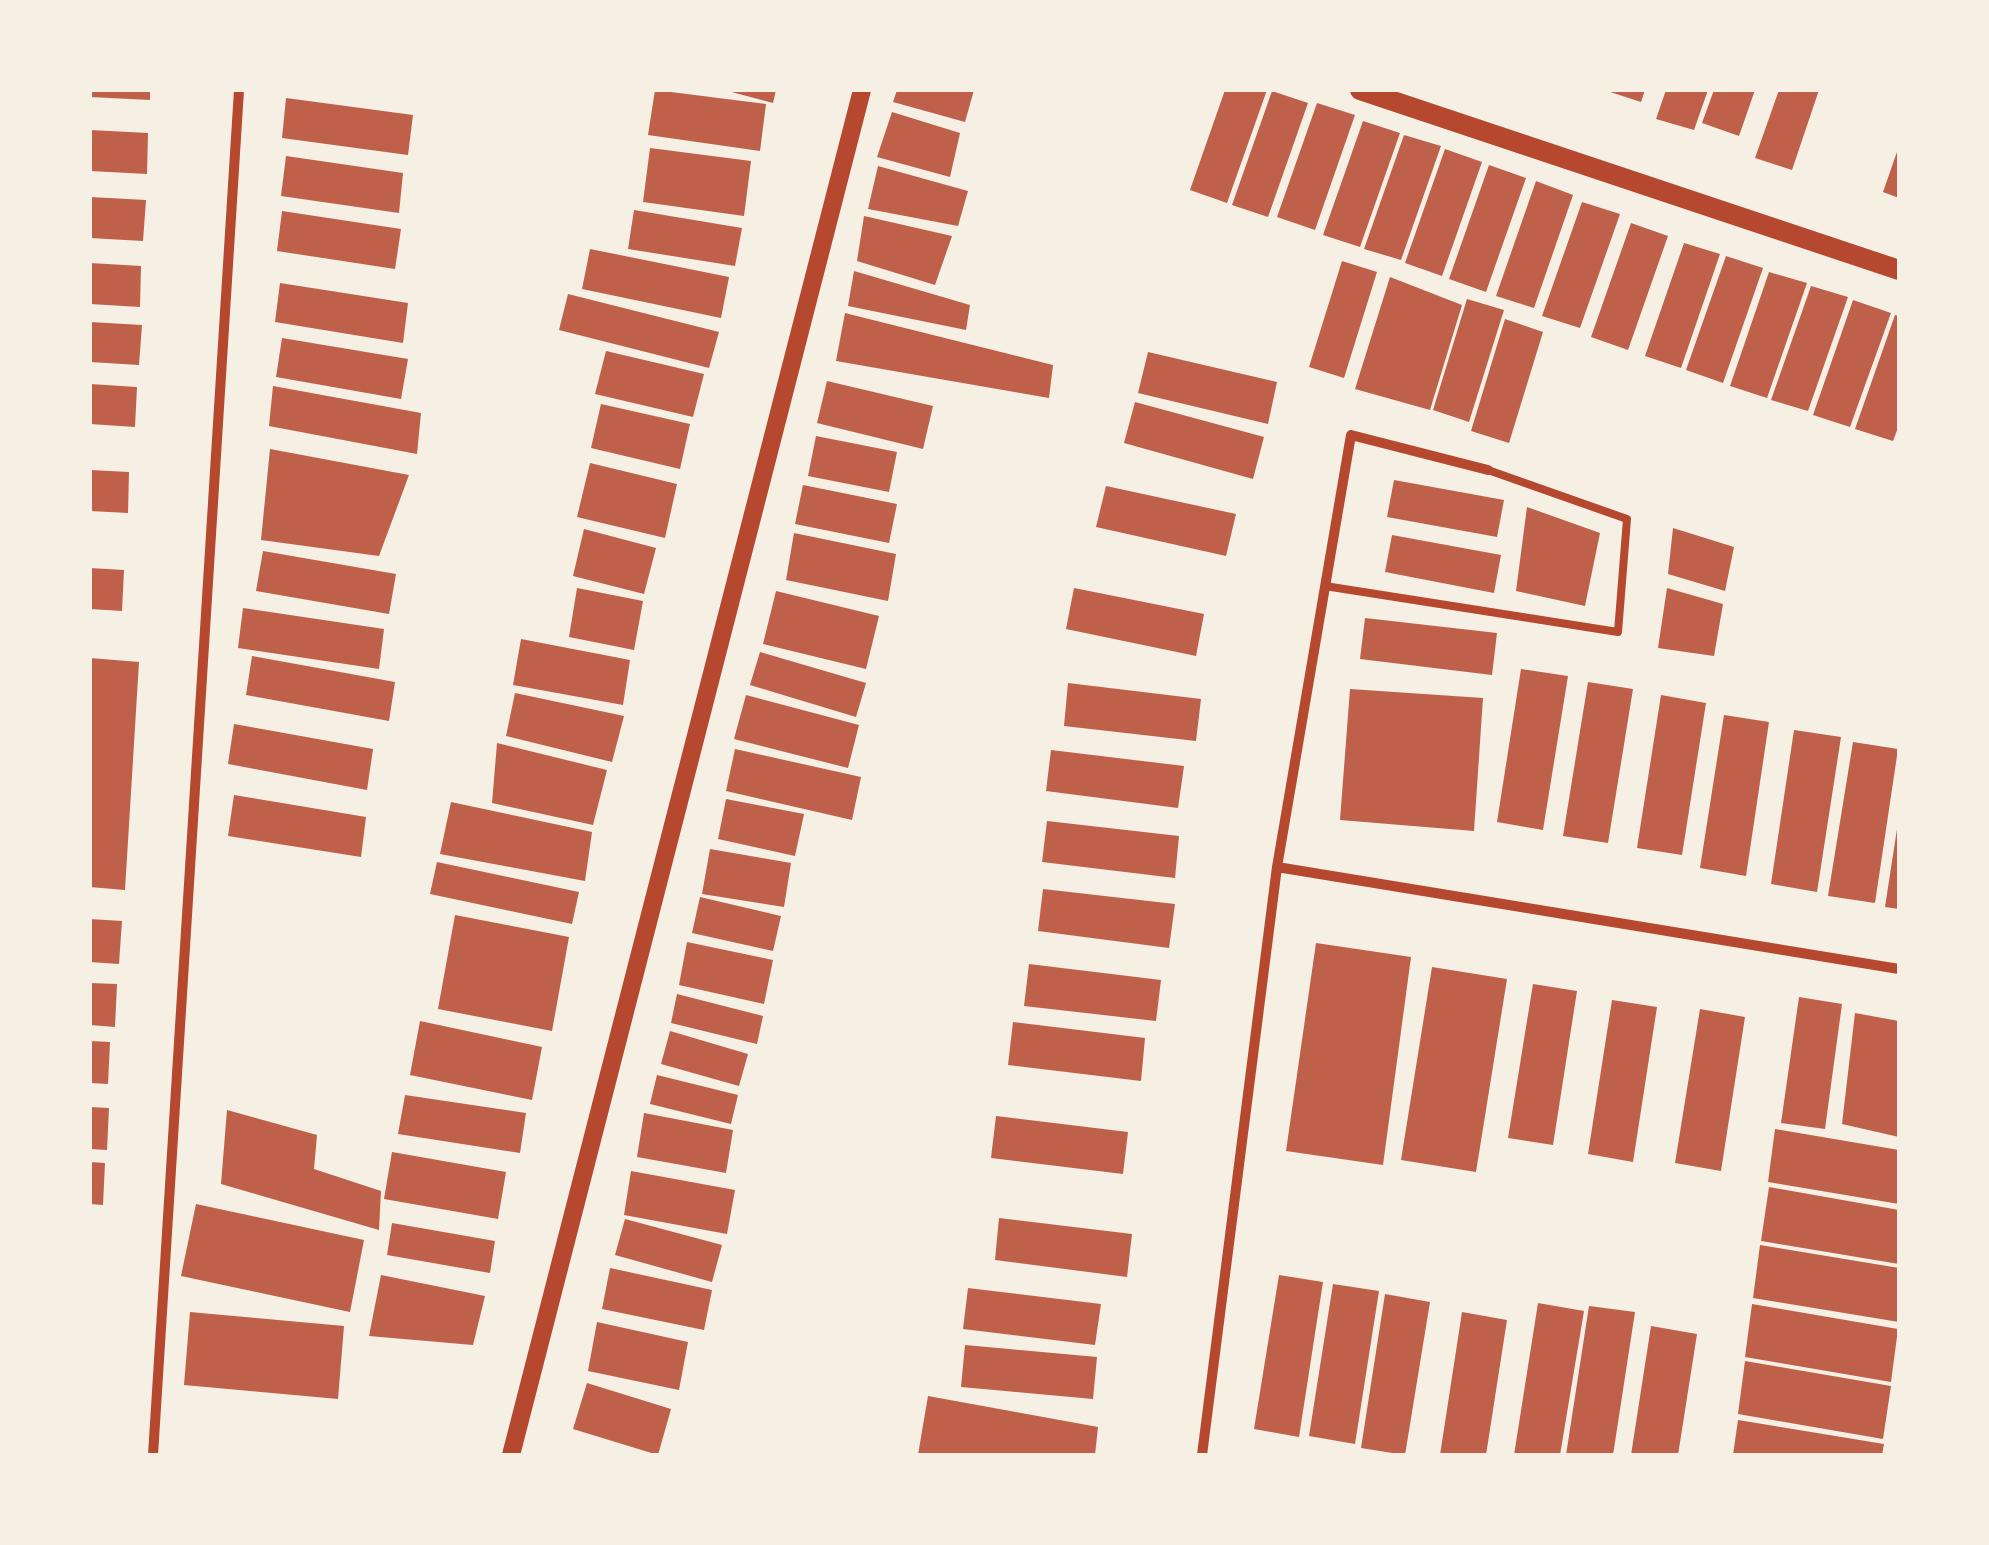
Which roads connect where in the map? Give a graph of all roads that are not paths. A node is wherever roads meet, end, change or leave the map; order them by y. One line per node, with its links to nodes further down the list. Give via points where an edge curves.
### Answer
1 (239, 90): 9 (street)
2 (862, 90): 10 (street)
3 (1360, 90): 4 (main road)
4 (1899, 270)
5 (1488, 470): 6 (street, via 1351,436); 6 (lane, via 1626,519 1618,632)
6 (1325, 586): 7 (street)
7 (1277, 866): 8 (street); 11 (street)
8 (1899, 969)
9 (153, 1455)
10 (511, 1455)
11 (1202, 1455)

